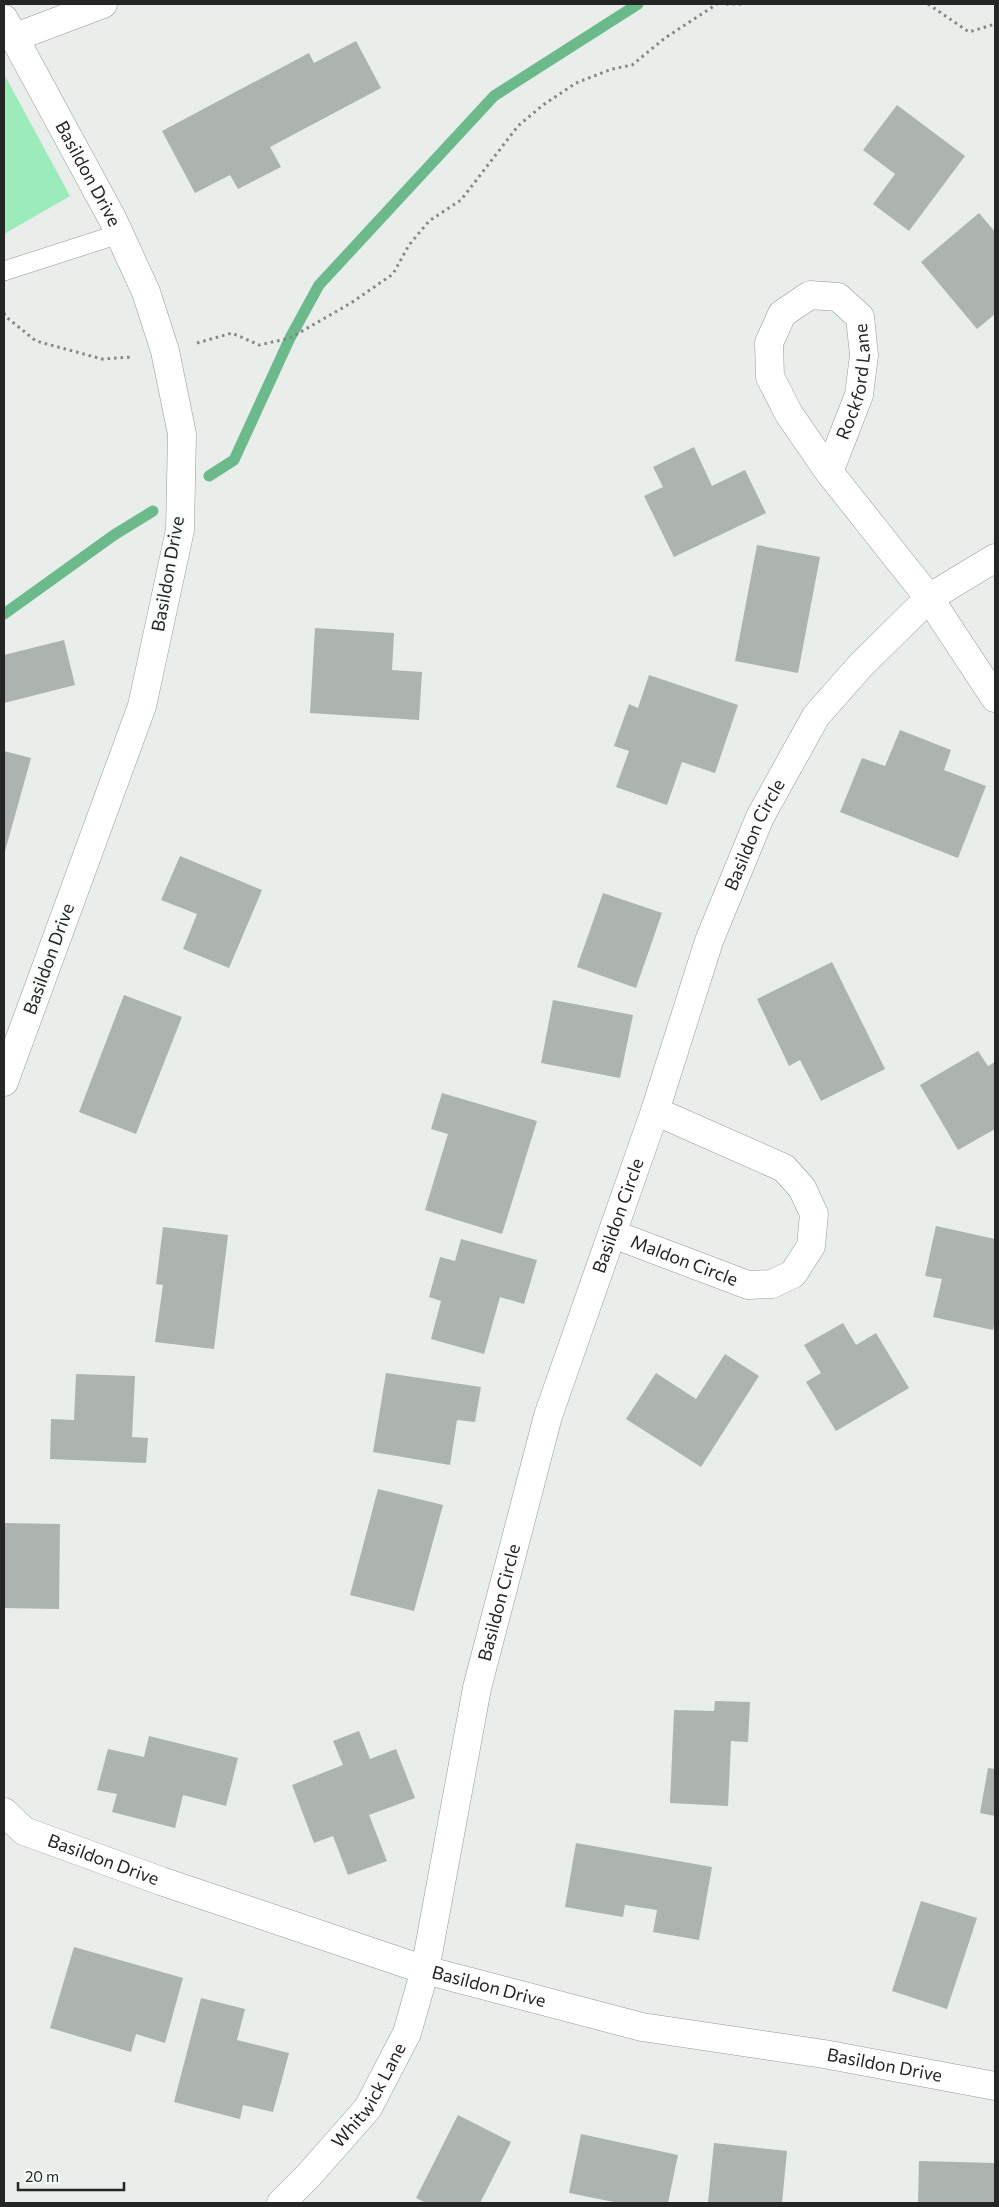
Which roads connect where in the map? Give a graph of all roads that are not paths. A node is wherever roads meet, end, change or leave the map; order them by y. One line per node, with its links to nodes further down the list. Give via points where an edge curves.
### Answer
1 (103, 4): 2 (street)
2 (8, 29): 3 (street, Basildon Drive)
3 (119, 234): 4 (lane); 9 (street, Basildon Drive, via 146,292 165,351 182,434 180,530 142,706)
4 (4, 271)
5 (828, 472): 5 (street, Rockford Lane, via 789,414 770,377 769,343 782,314 810,295 838,297 860,317 864,355 859,395); 7 (street, Rockford Lane)
6 (995, 558): 7 (street, Basildon Circle)
7 (929, 598): 8 (street, Rockford Lane); 10 (street, Basildon Circle, via 861,665 816,716 760,818 709,941)
8 (995, 698)
9 (4, 1082)
10 (655, 1111): 11 (street, Basildon Circle); 11 (street, Maldon Circle, via 784,1168 802,1188 814,1214 811,1246 793,1274 772,1284 748,1285)
11 (612, 1234): 13 (street, Basildon Circle, via 548,1416 479,1678)
12 (4, 1812): 13 (street, Basildon Drive, via 24,1832)
13 (425, 1970): 14 (street, Basildon Drive, via 642,2027 824,2054); 15 (street, Whitwick Lane, via 407,2033 368,2108)
14 (995, 2086)
15 (281, 2203)

